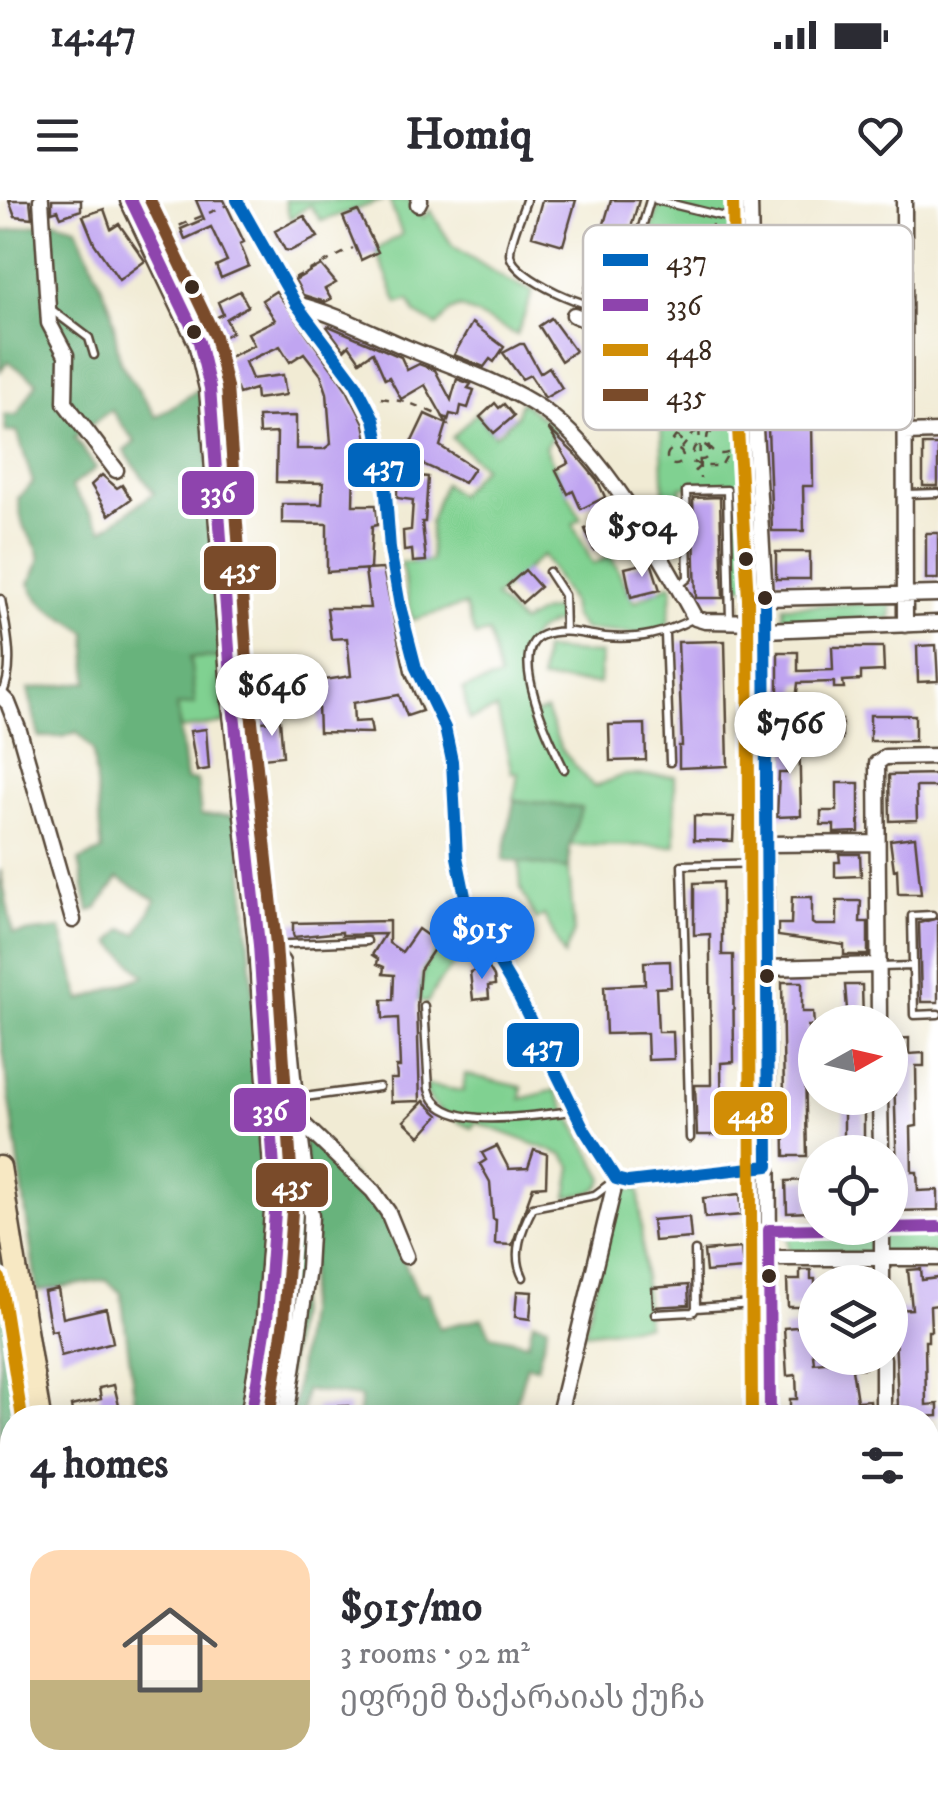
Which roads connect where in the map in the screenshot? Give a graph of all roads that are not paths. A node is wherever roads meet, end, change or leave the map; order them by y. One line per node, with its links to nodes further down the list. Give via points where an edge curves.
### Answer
1 (42, 200): 12 (street)
2 (131, 200): 47 (street, via 207,366)
3 (237, 200): 11 (street)
4 (526, 200): 13 (lane, via 510,255 515,267)
5 (653, 200): 8 (lane); 9 (lane)
6 (750, 200): 8 (street)
7 (904, 200): 10 (street)
8 (751, 223)
9 (645, 225)
10 (904, 225)
11 (296, 304): 25 (street, via 331,312 544,410 593,459); 56 (street, via 374,419 400,606 452,761 457,856 468,911)
12 (47, 306): 16 (lane, via 90,338); 21 (street, via 66,355 65,403)
13 (583, 306)
14 (574, 316): 15 (street)
15 (583, 319)
16 (94, 355)
17 (755, 430): 28 (street)
18 (906, 430): 20 (street)
19 (938, 432): 20 (street)
20 (906, 434): 22 (street)
21 (116, 470)
22 (906, 494): 23 (lane); 27 (street)
23 (938, 494)
24 (549, 572): 35 (lane, via 564,595)
25 (677, 586): 30 (street); 31 (lane, via 688,578 686,490 727,490)
26 (938, 594): 27 (street)
27 (906, 595): 28 (street); 33 (street)
28 (765, 598): 34 (street)
29 (1, 599): 37 (lane, via 9,666)
30 (695, 618): 31 (street); 36 (lane)
31 (730, 622): 34 (street)
32 (938, 624): 33 (street)
33 (905, 625): 34 (street)
34 (765, 626): 42 (street)
35 (565, 631): 36 (lane); 40 (lane, via 544,634 528,656 539,715)
36 (665, 634): 39 (lane)
37 (1, 696): 45 (street, via 19,731)
38 (938, 756): 41 (street, via 880,758)
39 (670, 762)
40 (564, 769)
41 (877, 843): 42 (street); 48 (street)
42 (768, 844): 43 (street)
43 (768, 863): 50 (street); 58 (lane, via 682,864)
44 (932, 916): 49 (lane, via 912,916)
45 (73, 920)
46 (366, 941): 47 (lane)
47 (259, 945): 55 (street, via 282,962); 79 (street, via 276,1220)
48 (878, 966): 49 (lane); 50 (street); 51 (street)
49 (913, 966): 53 (lane, via 914,1015)
50 (767, 968): 59 (street)
51 (879, 1005)
52 (424, 1006): 56 (lane, via 429,1089 440,1107 482,1119)
53 (938, 1014)
54 (379, 1088): 55 (lane)
55 (295, 1098): 57 (street)
56 (574, 1110): 61 (street)
57 (298, 1120): 68 (street, via 373,1192); 80 (street, via 312,1216)
58 (690, 1138)
59 (768, 1166): 61 (street, via 638,1183); 65 (street)
60 (0, 1167): 78 (street)
61 (616, 1180): 73 (lane, via 596,1195 532,1207 520,1238); 81 (street)
62 (938, 1227): 63 (street)
63 (908, 1228)
64 (798, 1229): 65 (street)
65 (769, 1230): 69 (street)
66 (882, 1245): 70 (street)
67 (695, 1251): 75 (lane)
68 (406, 1256)
69 (768, 1258): 70 (street); 74 (street)
70 (882, 1258): 71 (street); 72 (street)
71 (938, 1258)
72 (882, 1265)
73 (523, 1277)
74 (769, 1303): 75 (lane); 82 (street)
75 (696, 1308): 76 (lane)
76 (655, 1314)
77 (883, 1375): 83 (street)
78 (38, 1405)
79 (253, 1405)
80 (288, 1405)
81 (561, 1405)
82 (770, 1405)
83 (883, 1405)

